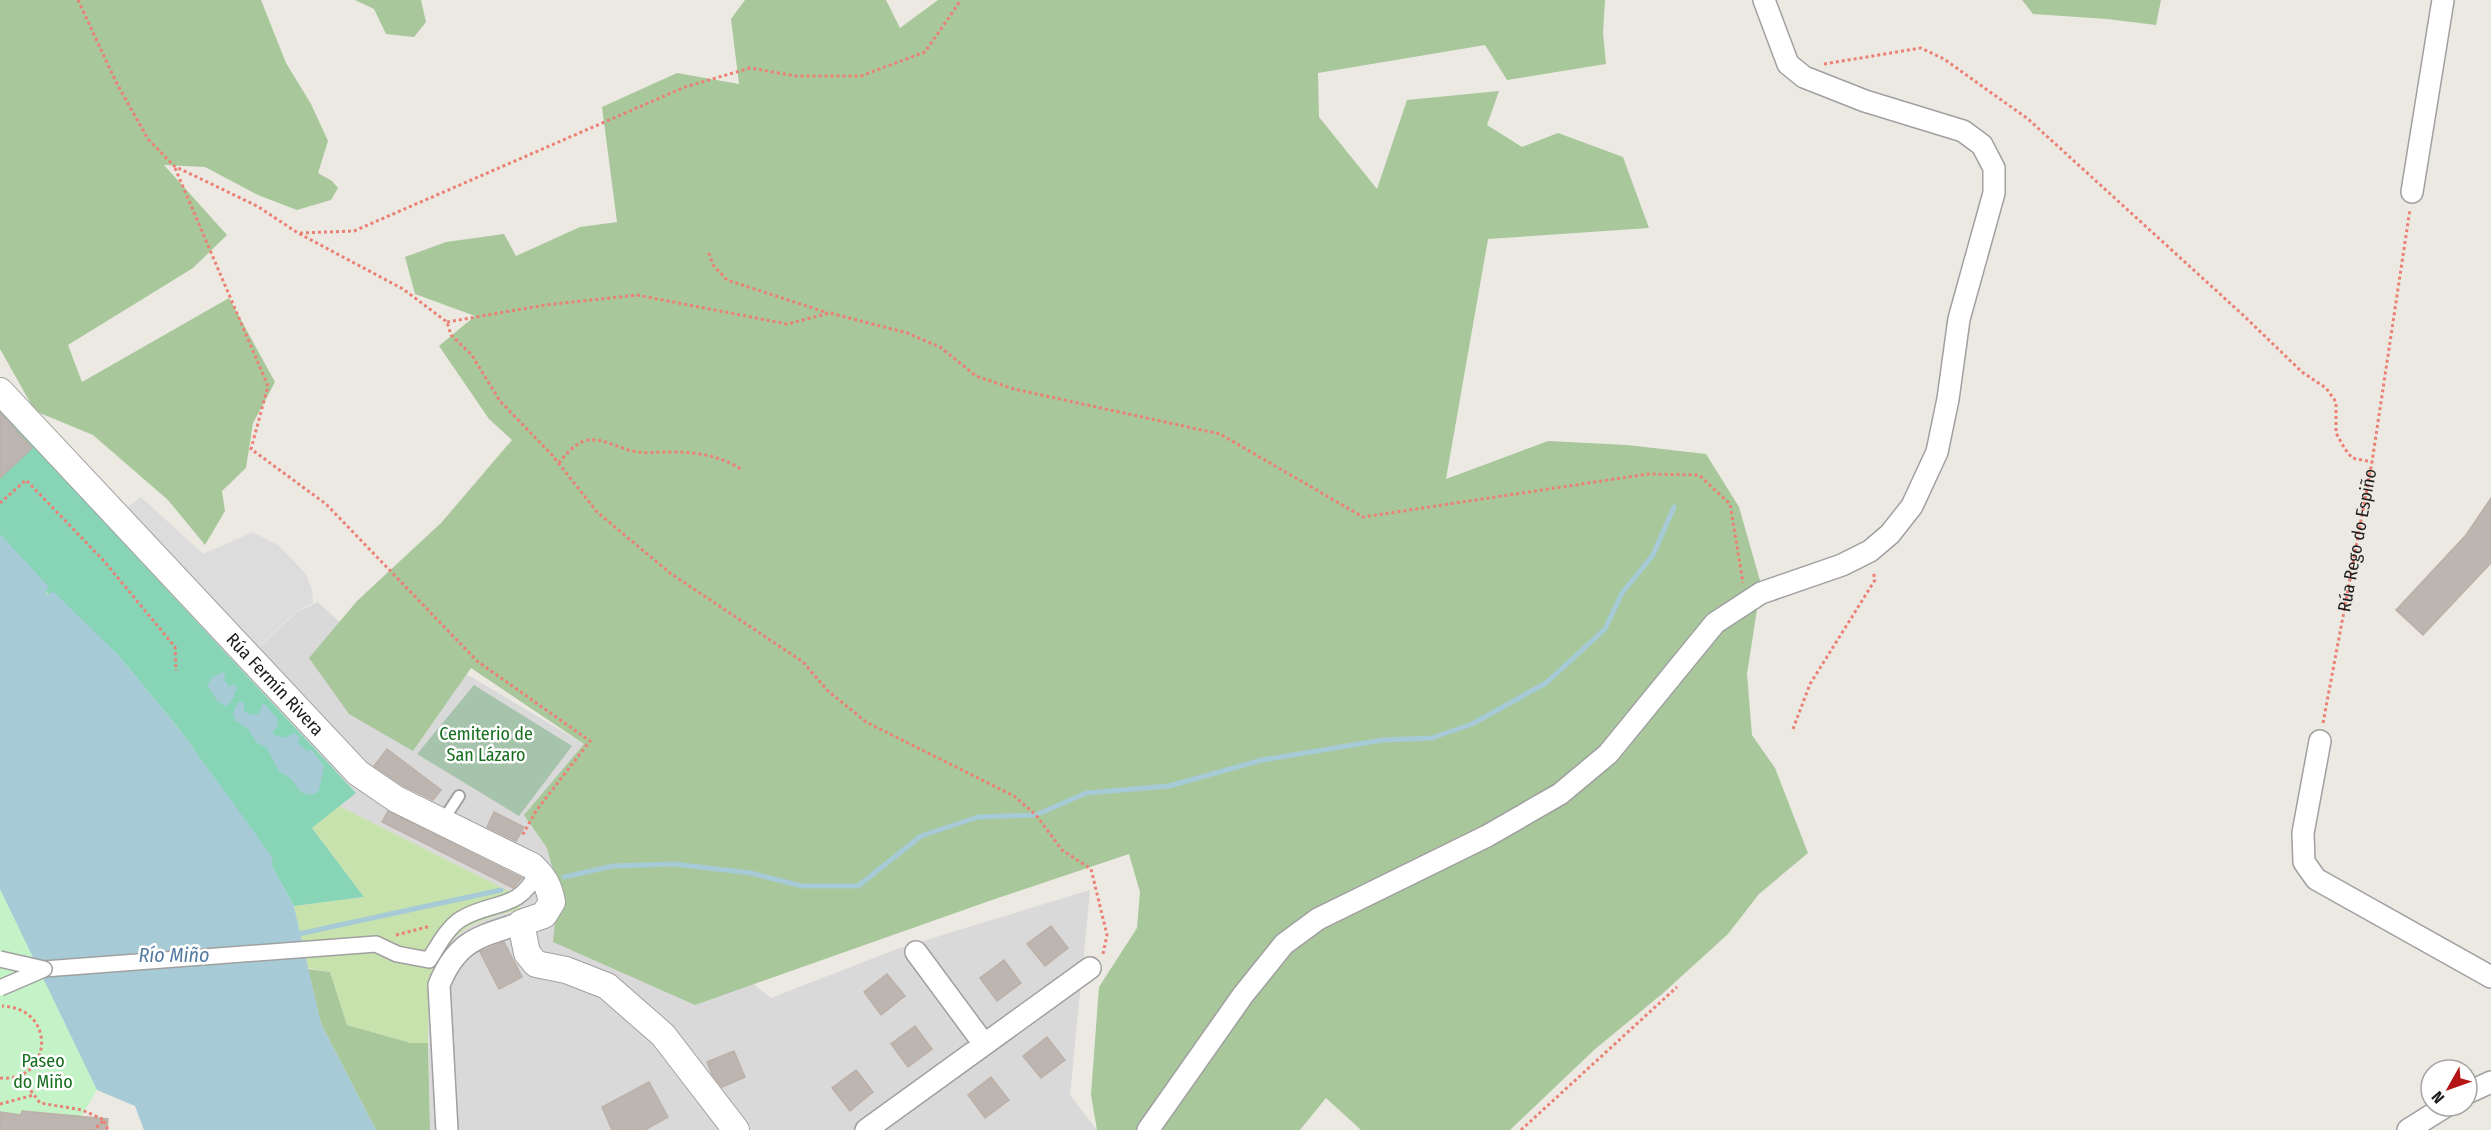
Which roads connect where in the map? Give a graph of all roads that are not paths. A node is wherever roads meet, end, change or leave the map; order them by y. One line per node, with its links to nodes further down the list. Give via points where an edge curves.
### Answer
1 (1764, 0): 21 (street, via 1788,64 1804,77 1865,101 1964,131 1982,145 1994,168 1994,193 1959,319 1937,452 1912,506 1890,534 1870,551 1761,594 1715,623 1608,754 1560,794 1487,836 1318,919 1284,944)
2 (2443, 0): 3 (street)
3 (2412, 192)
4 (0, 391): 7 (street, Rúa Fermín Rivera, via 358,773 396,799)
5 (2320, 741): 14 (street, via 2303,833 2304,862 2316,879)
6 (459, 796): 7 (lane)
7 (441, 822): 8 (street, Rúa Fermín Rivera)
8 (538, 871): 9 (street, via 549,886 552,902 544,915); 13 (street, via 520,897 460,920 429,960 397,954 376,944)
9 (521, 923): 18 (street, via 476,937 447,966 439,985); 19 (street, via 527,953 536,964 566,970 607,986 663,1035)
10 (916, 952): 16 (street)
11 (0, 959): 13 (street, bridge)
12 (1090, 968): 16 (street)
13 (44, 969): 15 (street, bridge)
14 (2491, 977)
15 (0, 988)
16 (984, 1044): 20 (street)
17 (2427, 1118): 22 (street)
18 (447, 1130)
19 (736, 1130)
20 (866, 1130)
21 (1148, 1130)
22 (2408, 1130)

